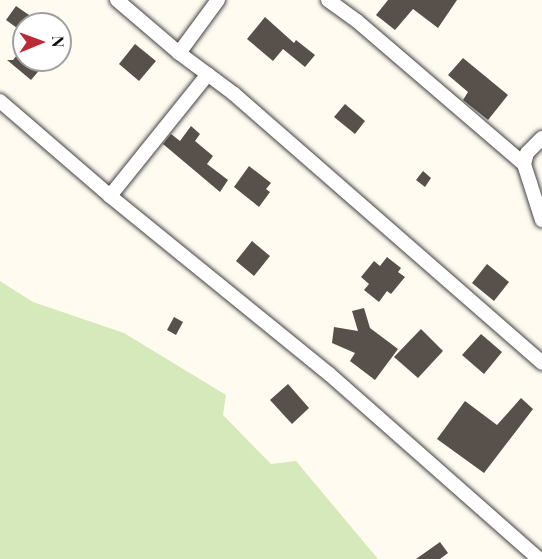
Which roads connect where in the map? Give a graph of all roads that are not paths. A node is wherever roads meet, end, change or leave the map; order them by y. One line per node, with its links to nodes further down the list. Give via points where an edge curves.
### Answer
1 (117, 0): 4 (street)
2 (218, 0): 4 (street)
3 (328, 0): 8 (street)
4 (179, 52): 5 (street)
5 (208, 74): 9 (street); 11 (street)
6 (0, 101): 9 (street)
7 (542, 138): 8 (street, via 527,153)
8 (524, 164): 10 (street)
9 (110, 196): 12 (street, via 329,374)
10 (542, 220)
11 (542, 363)
12 (539, 559)

